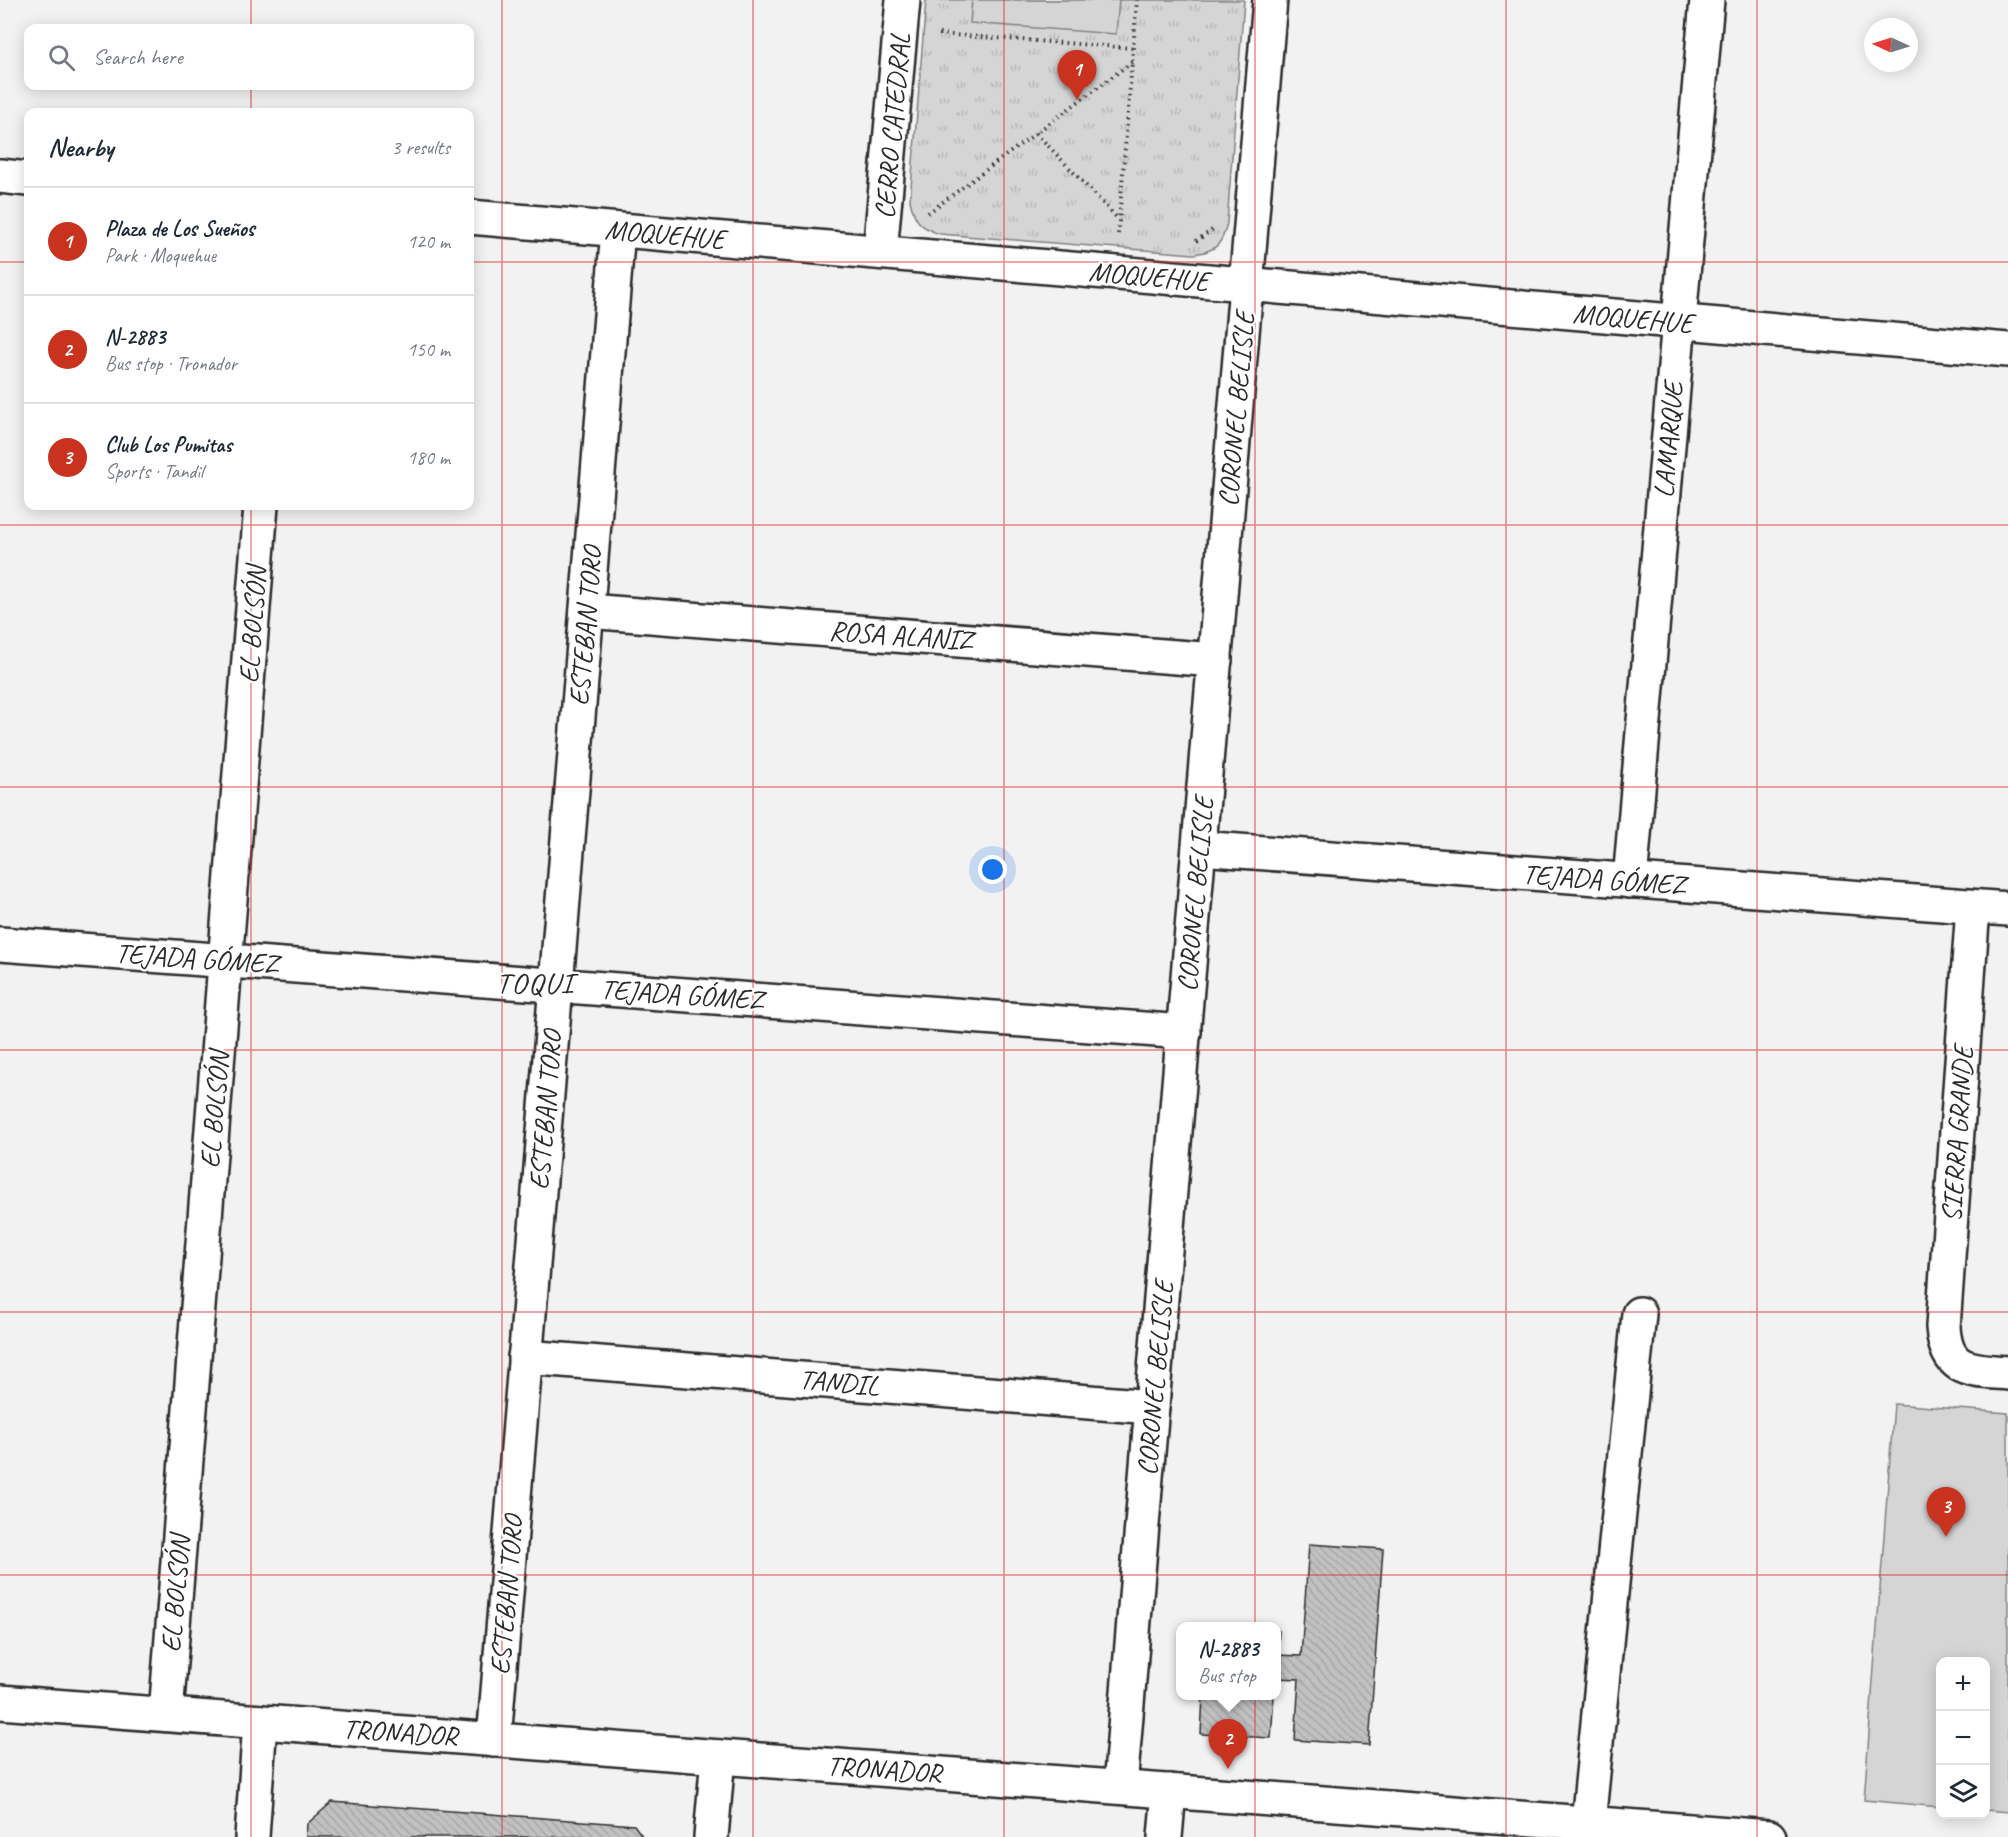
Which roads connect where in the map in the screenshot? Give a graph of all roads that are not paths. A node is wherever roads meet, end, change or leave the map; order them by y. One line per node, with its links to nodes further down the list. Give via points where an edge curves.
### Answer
1 (903, 0): 8 (street, CERRO CATEDRAL)
2 (1270, 0): 9 (street, CORONEL BELISLE)
3 (1707, 0): 10 (street, LAMARQUE)
4 (0, 176): 5 (street)
5 (24, 179)
6 (474, 217): 7 (street, MOQUEHUE)
7 (618, 230): 8 (street, MOQUEHUE); 13 (street, ESTEBAN TORO)
8 (880, 252): 9 (street, MOQUEHUE)
9 (1246, 285): 10 (street, MOQUEHUE); 14 (street, CORONEL BELISLE)
10 (1679, 321): 11 (street, MOQUEHUE); 16 (street, LAMARQUE)
11 (2008, 350)
12 (261, 510): 20 (street, EL BOLSÓN)
13 (587, 611): 14 (street, ROSA ALANIZ); 21 (street, ESTEBAN TORO)
14 (1215, 660): 15 (street, CORONEL BELISLE)
15 (1199, 848): 16 (street, TEJADA GÓMEZ); 22 (street, CORONEL BELISLE)
16 (1630, 881): 17 (street, TEJADA GÓMEZ)
17 (1973, 907): 18 (street, TEJADA GÓMEZ); 25 (street, SIERRA GRANDE, via 1944,1344 1951,1359 1965,1367)
18 (2008, 909)
19 (0, 944): 20 (street, TEJADA GÓMEZ)
20 (225, 961): 21 (street, TEJADA GÓMEZ); 28 (street, EL BOLSÓN)
21 (556, 985): 22 (street, TEJADA GÓMEZ); 24 (street, ESTEBAN TORO)
22 (1184, 1032): 26 (street, CORONEL BELISLE)
23 (1639, 1314): 34 (street)
24 (525, 1357): 26 (street, TANDIL); 30 (street, ESTEBAN TORO)
25 (2008, 1373)
26 (1152, 1407): 32 (street, CORONEL BELISLE)
27 (0, 1702): 28 (street, TRONADOR)
28 (166, 1714): 29 (street, TRONADOR)
29 (260, 1722): 30 (street, TRONADOR); 36 (street)
30 (494, 1740): 31 (street, TRONADOR)
31 (718, 1757): 32 (street, TRONADOR); 37 (street)
32 (1120, 1787): 33 (street, TRONADOR)
33 (1169, 1791): 34 (street, TRONADOR); 38 (street)
34 (1588, 1823): 35 (street, TRONADOR)
35 (1634, 1832): 39 (street, TRONADOR)
36 (252, 1837)
37 (711, 1837)
38 (1165, 1837)
39 (1768, 1837)

